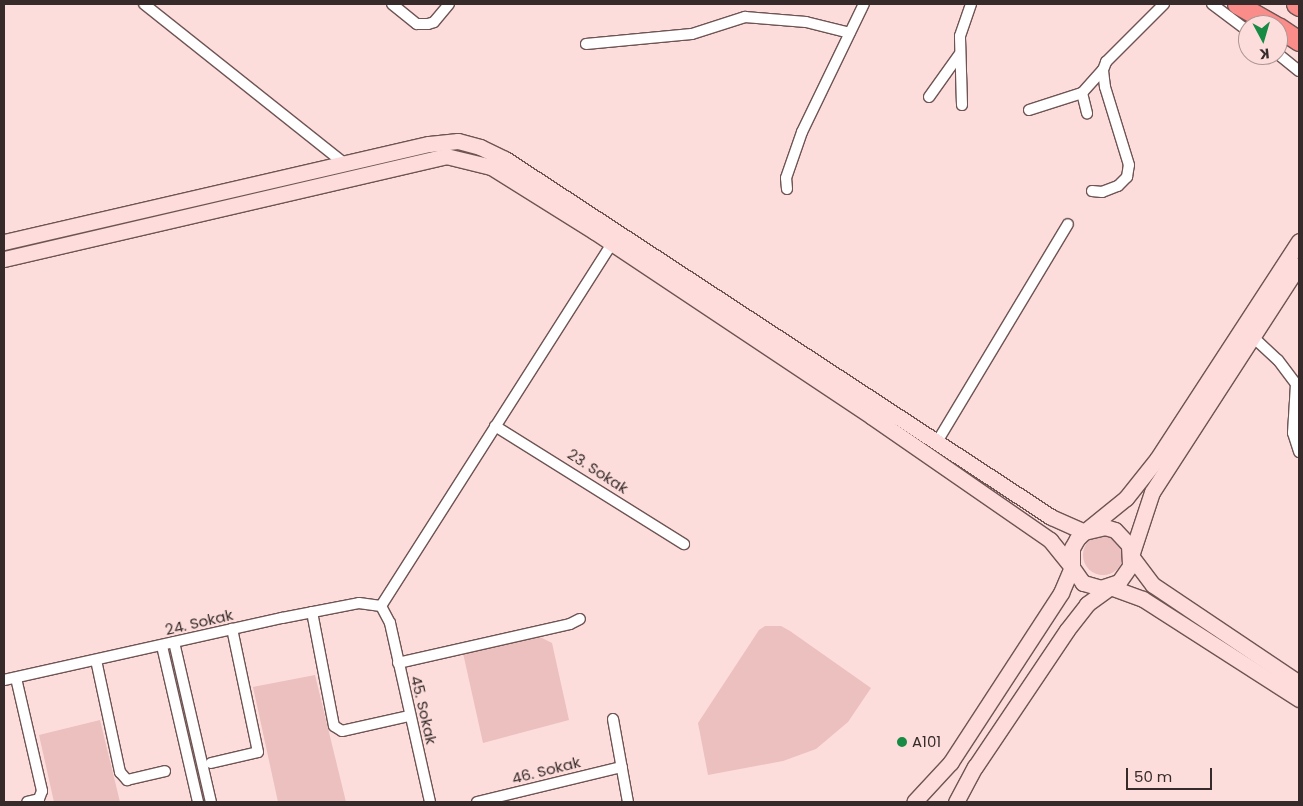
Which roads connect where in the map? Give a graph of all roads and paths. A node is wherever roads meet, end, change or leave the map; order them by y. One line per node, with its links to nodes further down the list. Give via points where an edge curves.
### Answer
1 (144, 4): 26 (street)
2 (392, 4): 3 (street, via 417,24 428,24 434,22)
3 (449, 4)
4 (864, 4): 13 (street)
5 (971, 4): 17 (street, via 960,36)
6 (1164, 4): 19 (street, via 1106,62)
7 (1212, 4): 12 (street)
8 (1237, 4): 11 (highway)
9 (1296, 4): 10 (highway)
10 (1299, 6)
11 (1256, 15)
12 (1238, 24)
13 (850, 33): 16 (street, via 806,22 745,17 692,34); 27 (street, via 802,132 786,178)
14 (1288, 34): 15 (highway)
15 (1299, 41)
16 (586, 44)
17 (959, 55): 22 (street); 23 (street)
18 (1288, 62): 20 (street)
19 (1103, 70): 21 (street); 28 (street, via 1104,87 1129,164 1127,177 1118,186 1102,192)
20 (1299, 70)
21 (1082, 93): 24 (street); 25 (street)
22 (930, 97)
23 (962, 105)
24 (1028, 110)
25 (1087, 113)
26 (344, 163): 31 (street); 37 (street, via 429,144 458,141 488,151 513,164)
27 (788, 189)
28 (1092, 190)
29 (1068, 224): 37 (street)
30 (1299, 241): 39 (street, via 1157,459 1126,498)
31 (4, 242)
32 (612, 243): 33 (street, via 491,167 446,156); 36 (street); 42 (street, via 1050,540)
33 (4, 259)
34 (1299, 265): 35 (street)
35 (1253, 337): 38 (street, via 1278,360 1296,384 1293,433); 41 (street, via 1152,492)
36 (494, 426): 40 (street, 23. Sokak); 44 (street)
37 (937, 442): 39 (street, via 1052,516)
38 (1299, 452)
39 (1084, 532): 41 (street, via 1105,527 1115,530 1129,545); 42 (street, via 1072,548)
40 (684, 544)
41 (1132, 556): 43 (street, via 1126,575); 54 (street, via 1153,584)
42 (1072, 568): 43 (street, via 1083,583); 67 (street, via 1061,593 956,755)
43 (1110, 587): 55 (street, via 1143,599); 68 (street, via 1087,604 1068,630 980,759)
44 (381, 606): 45 (street, 24. Sokak, via 359,603); 51 (street, 45. Sokak, via 390,624)
45 (312, 612): 47 (street, 24. Sokak); 56 (street, via 334,726 342,731)
46 (580, 619): 51 (street, via 570,624)
47 (232, 629): 48 (street, 24. Sokak); 58 (street, via 258,752)
48 (174, 642): 49 (street, 24. Sokak); 63 (street)
49 (162, 646): 50 (street, 24. Sokak); 62 (street)
50 (96, 660): 52 (street, 24. Sokak); 60 (street, via 120,772 127,780)
51 (398, 663): 56 (street, 45. Sokak)
52 (16, 678): 53 (street, 24. Sokak); 61 (street, via 42,791 39,798)
53 (4, 680)
54 (1299, 683)
55 (1299, 699)
56 (409, 716): 64 (street, 45. Sokak)
57 (613, 719): 59 (street)
58 (211, 763)
59 (622, 767): 65 (street, 46. Sokak); 66 (street)
60 (165, 771)
61 (27, 802)
62 (198, 802)
63 (212, 802)
64 (430, 802)
65 (477, 802)
66 (628, 802)
67 (914, 802)
68 (956, 802)

